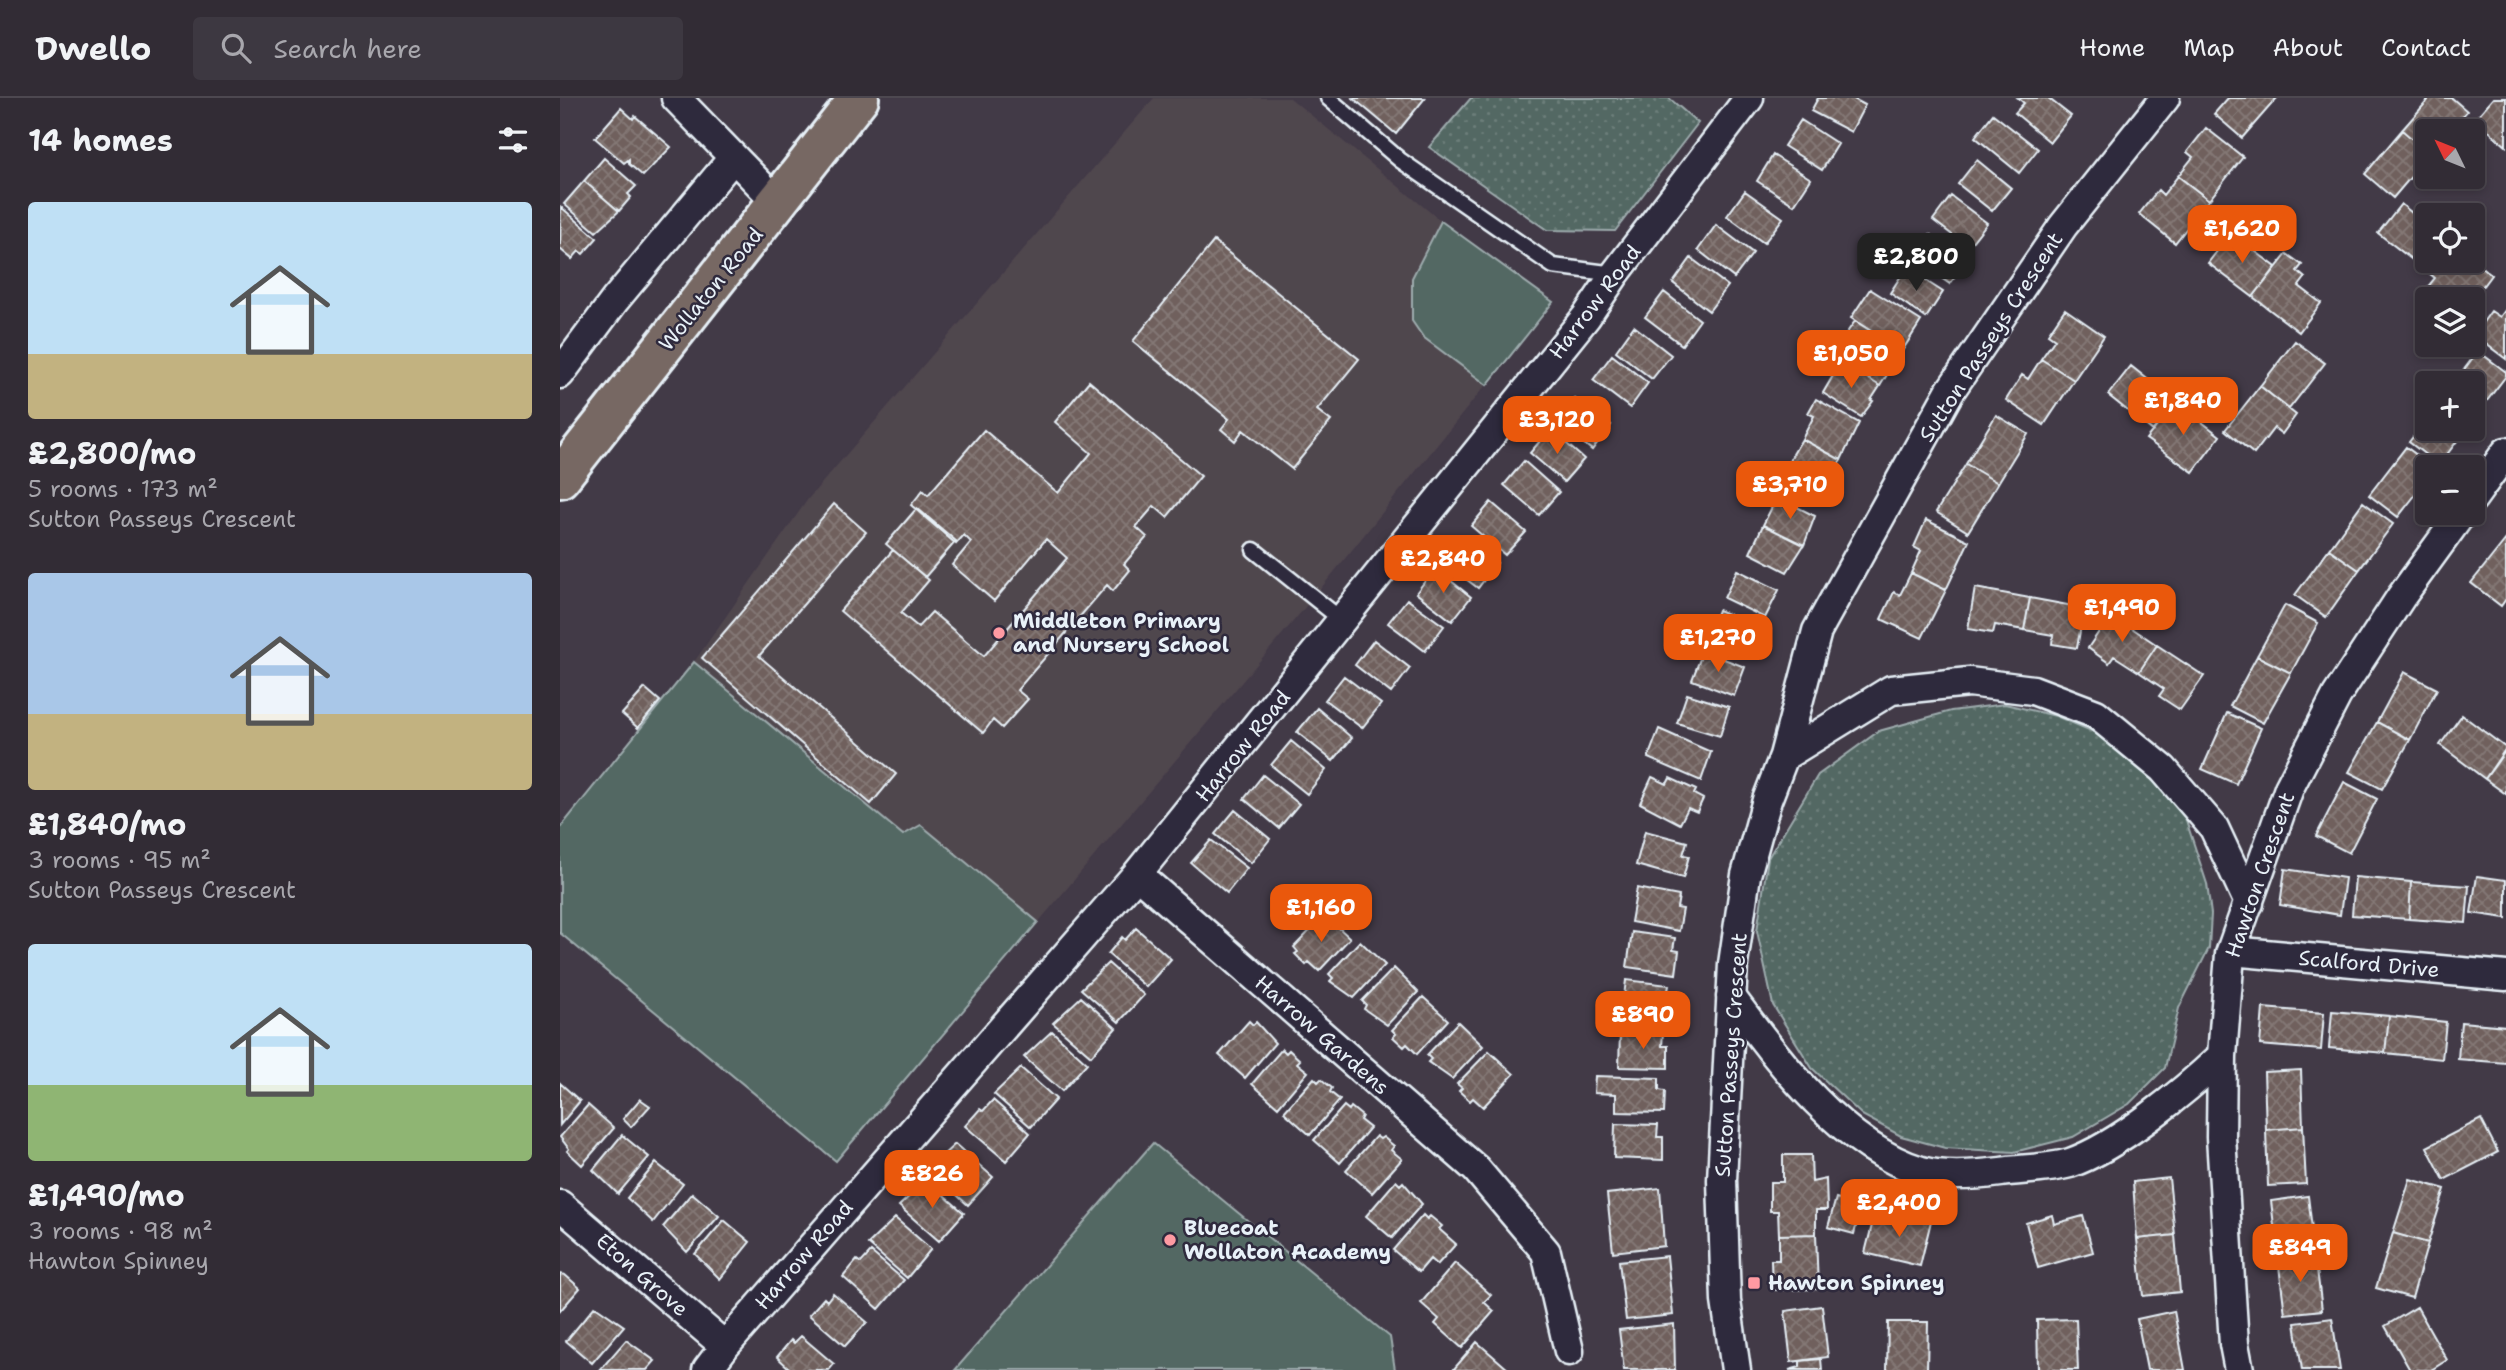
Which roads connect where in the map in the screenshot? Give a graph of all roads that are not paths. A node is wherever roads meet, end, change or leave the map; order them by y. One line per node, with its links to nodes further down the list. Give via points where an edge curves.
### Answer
1 (676, 98): 6 (street)
2 (859, 98): 7 (main road, Wollaton Road)
3 (1328, 98): 8 (lane, via 1400,160 1553,266)
4 (1749, 98): 8 (street, Harrow Road)
5 (2165, 98): 16 (street, Sutton Passeys Crescent, via 2063,226 1950,391 1817,631)
6 (733, 158): 7 (street); 9 (street)
7 (779, 204): 11 (main road, Wollaton Road)
8 (1615, 274): 15 (street, Harrow Road, via 1586,317)
9 (560, 374)
10 (2506, 453): 12 (street)
11 (560, 478)
12 (2485, 482)
13 (2453, 525): 18 (street, Hawton Crescent, via 2337,695 2289,788)
14 (1254, 550): 15 (lane)
15 (1343, 621): 17 (street, Harrow Road)
16 (1784, 756): 18 (street, via 1891,690 1969,682 2033,690 2096,714 2163,769 2214,828); 21 (street, Sutton Passeys Crescent, via 1746,875)
17 (1138, 874): 24 (street, Harrow Road); 25 (street, Harrow Gardens, via 1476,1169 1546,1252)
18 (2249, 903): 19 (street, Hawton Crescent)
19 (2231, 951): 20 (street, Scalford Drive); 22 (street, Hawton Crescent)
20 (2506, 976)
21 (1731, 997): 22 (street, via 1815,1100 1872,1147 1922,1171 1976,1175 2069,1163 2134,1128); 27 (street, Sutton Passeys Crescent, via 1722,1180 1726,1301)
22 (2222, 1056): 28 (street, Hawton Crescent, via 2225,1224)
23 (560, 1205): 24 (street, Eton Grove)
24 (724, 1346): 26 (street, Harrow Road)
25 (1569, 1350)
26 (707, 1370)
27 (1736, 1370)
28 (2239, 1370)

